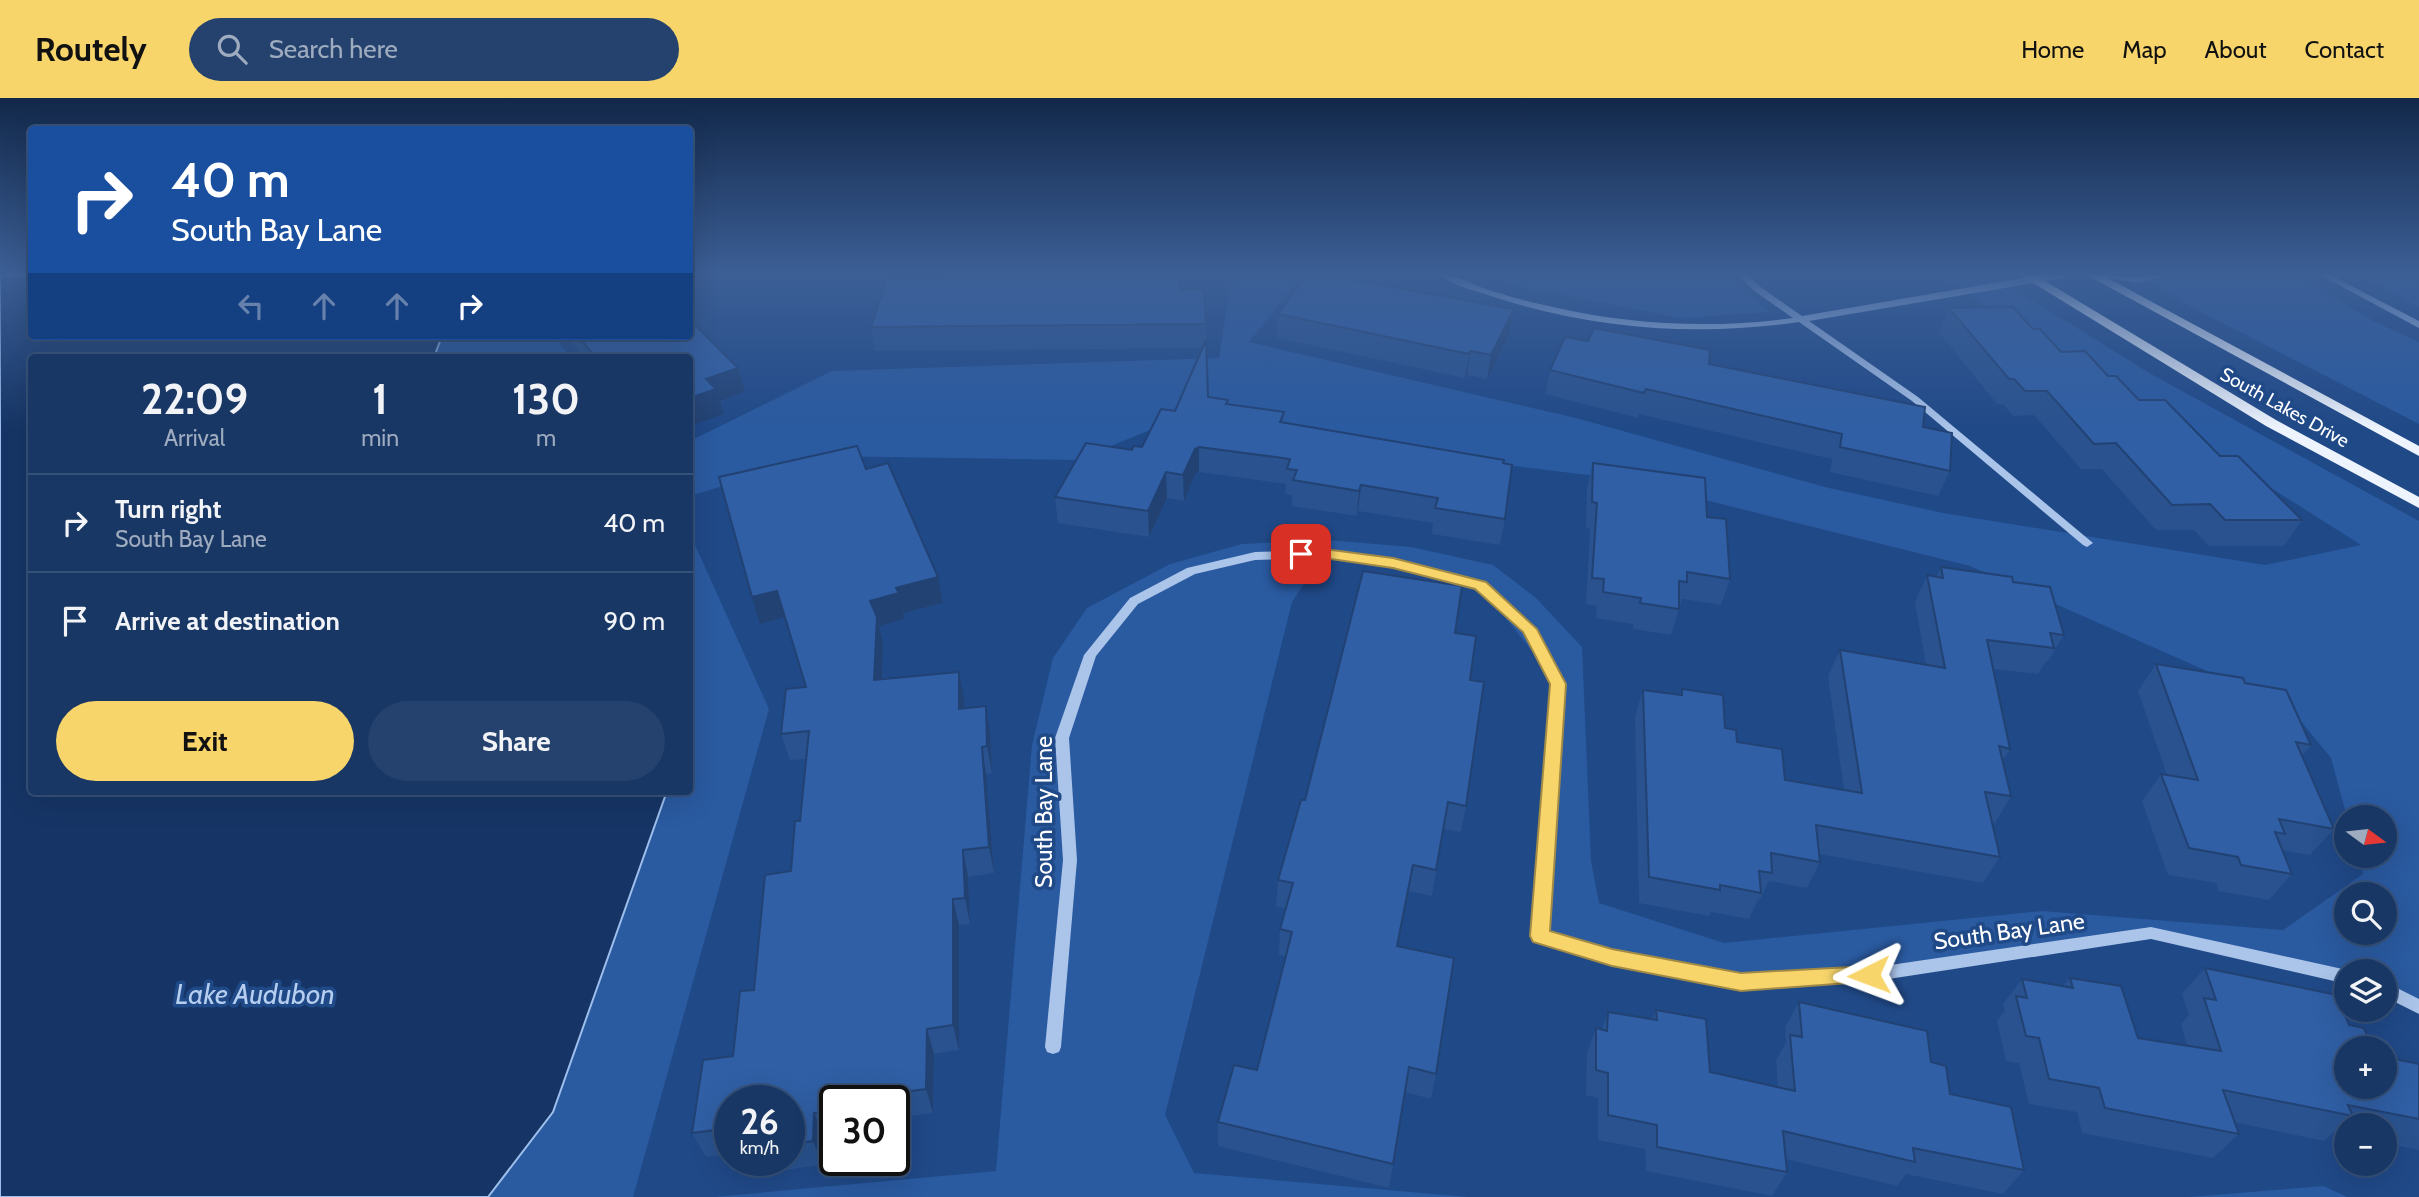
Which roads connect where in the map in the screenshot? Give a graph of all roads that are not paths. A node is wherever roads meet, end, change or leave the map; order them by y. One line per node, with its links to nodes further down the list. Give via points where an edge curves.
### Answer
1 (1688, 326): 2 (street)
2 (1730, 326)
3 (1810, 326): 8 (street, via 1915,399)
4 (2111, 326): 7 (main road, South Lakes Drive, via 2272,423)
5 (2187, 326): 6 (main road, South Lakes Drive)
6 (2419, 452)
7 (2419, 503)
8 (2087, 543)
9 (2334, 974): 12 (street, South Bay Lane, via 2151,933 1869,975 1741,982 1612,957 1540,936 1558,684 1529,629 1480,586 1393,563 1324,554 1255,556 1191,571 1134,601 1090,655 1062,738 1070,860)
10 (2397, 995): 11 (street)
11 (2419, 1007)
12 (1053, 1047)

